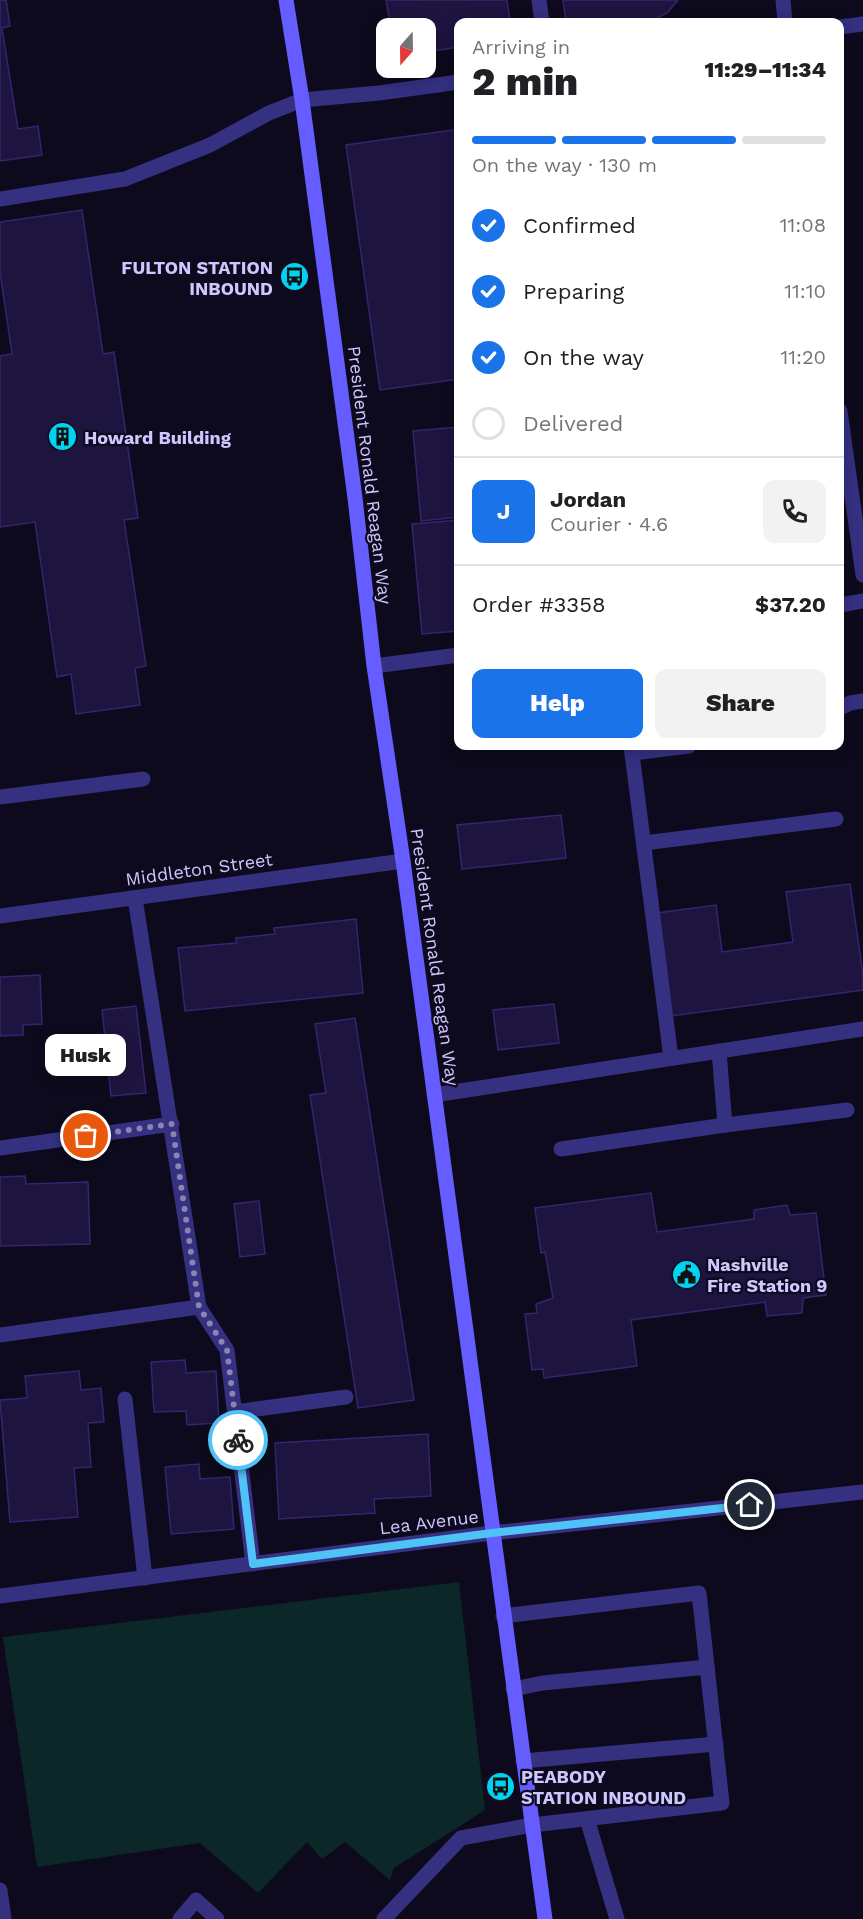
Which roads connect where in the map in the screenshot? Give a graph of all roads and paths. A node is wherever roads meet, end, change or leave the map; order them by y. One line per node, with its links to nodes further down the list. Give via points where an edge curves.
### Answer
1 (286, 0): 9 (street, President Ronald Reagan Way)
2 (539, 0): 4 (street)
3 (783, 0): 5 (street)
4 (541, 18)
5 (785, 18)
6 (863, 24): 7 (street)
7 (844, 26)
8 (454, 83): 9 (street)
9 (302, 100): 10 (street, via 210,145 125,179); 16 (street, President Ronald Reagan Way)
10 (0, 199)
11 (844, 440): 12 (street)
12 (863, 575)
13 (863, 601): 14 (street)
14 (844, 604)
15 (454, 656): 16 (street)
16 (374, 666): 22 (street, President Ronald Reagan Way)
17 (632, 750): 21 (street)
18 (143, 779): 19 (street)
19 (0, 797)
20 (836, 819): 21 (street)
21 (644, 843): 27 (street)
22 (403, 861): 23 (street, Middleton Street); 28 (street, President Ronald Reagan Way)
23 (135, 898): 24 (street, Middleton Street); 30 (street)
24 (0, 916)
25 (863, 1029): 26 (street)
26 (719, 1051): 27 (street); 31 (street)
27 (671, 1058): 28 (street)
28 (434, 1095): 40 (street, President Ronald Reagan Way)
29 (847, 1110): 31 (street)
30 (172, 1124): 32 (street); 34 (street)
31 (725, 1125): 33 (street)
32 (0, 1148)
33 (561, 1149)
34 (199, 1307): 35 (street); 38 (street, via 227,1350)
35 (0, 1335)
36 (346, 1397): 38 (street)
37 (125, 1399): 42 (street)
38 (235, 1412): 41 (street)
39 (863, 1492): 40 (street, Lea Avenue)
40 (492, 1533): 41 (street, Lea Avenue); 44 (street, President Ronald Reagan Way)
41 (253, 1564): 42 (street, Lea Avenue)
42 (145, 1578): 43 (street, Lea Avenue)
43 (0, 1596)
44 (503, 1616): 45 (street, via 699,1593); 46 (street, President Ronald Reagan Way)
45 (707, 1667): 46 (street); 47 (street)
46 (513, 1689): 48 (street, President Ronald Reagan Way)
47 (716, 1744): 48 (street); 49 (street, via 722,1803)
48 (523, 1761): 50 (street, President Ronald Reagan Way)
49 (587, 1819): 50 (street); 57 (street)
50 (532, 1826): 55 (street, via 461,1838); 56 (street, President Ronald Reagan Way)
51 (0, 1890): 52 (street)
52 (4, 1919)
53 (180, 1919): 54 (street, via 196,1900)
54 (217, 1919)
55 (384, 1919)
56 (545, 1919)
57 (617, 1919)

